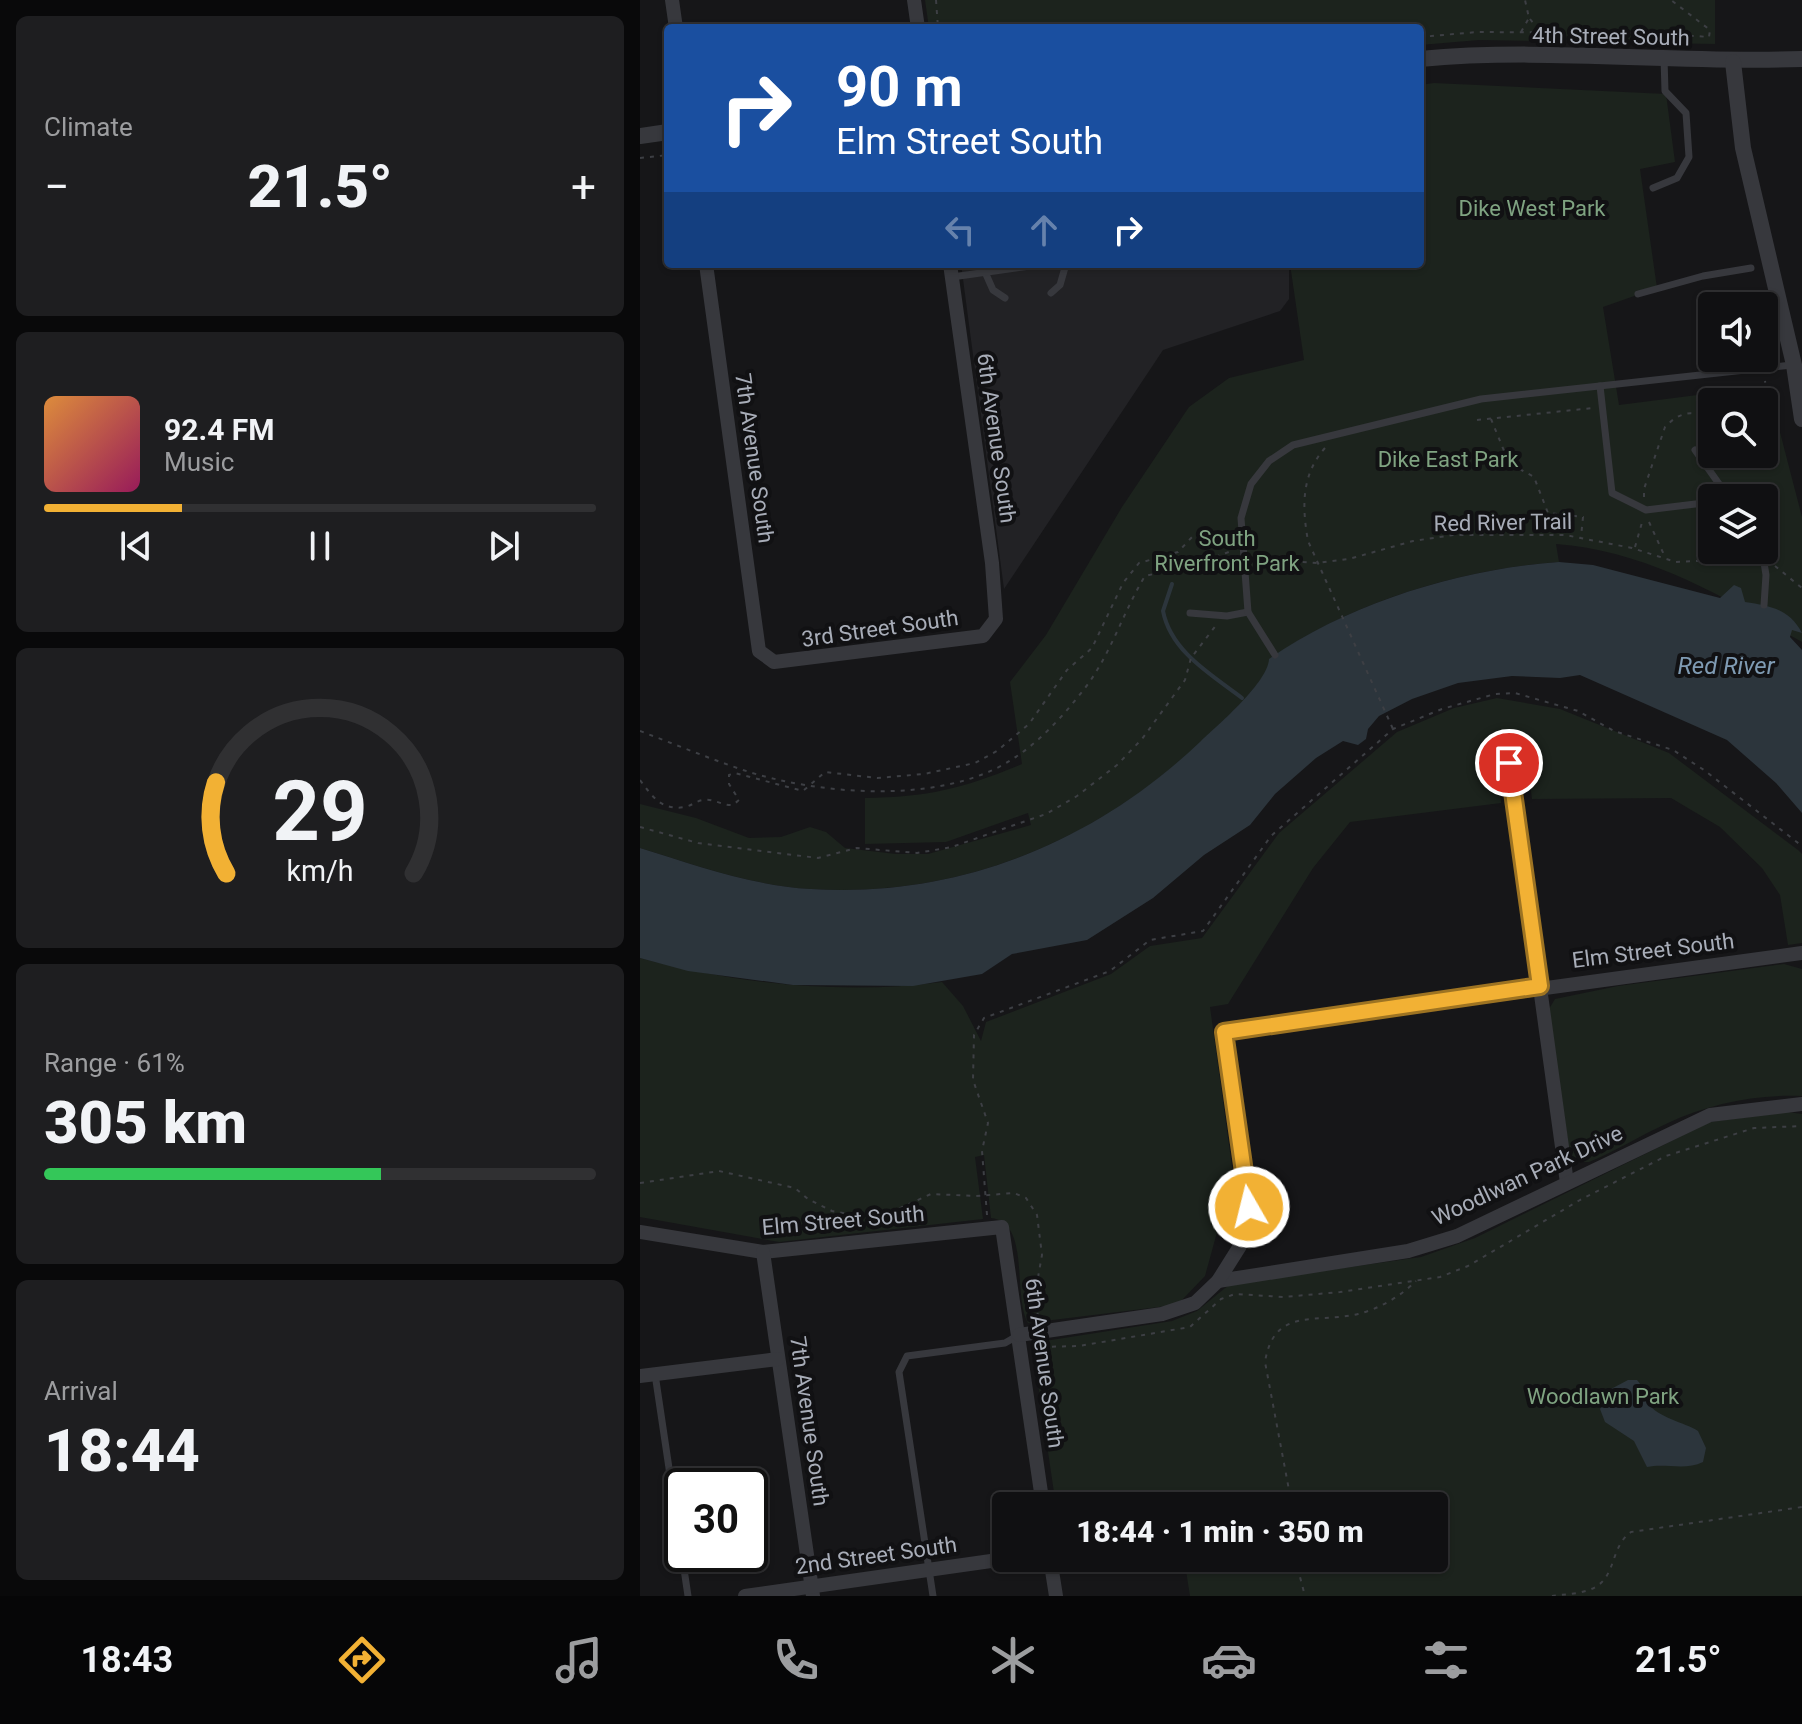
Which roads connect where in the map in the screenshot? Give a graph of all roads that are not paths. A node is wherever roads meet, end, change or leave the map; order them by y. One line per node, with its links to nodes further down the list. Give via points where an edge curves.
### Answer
1 (672, 0): 3 (street)
2 (914, 0): 4 (street)
3 (675, 24)
4 (917, 24)
5 (1664, 58): 6 (street, 4th Street South); 8 (street, 4th Street South); 11 (lane, via 1665,91 1686,113 1689,157 1677,178)
6 (1424, 59)
7 (1802, 59): 8 (street, 4th Street South)
8 (1733, 62): 21 (street, via 1743,148)
9 (664, 133): 10 (street)
10 (640, 136)
11 (1653, 188)
12 (707, 268): 33 (street, 7th Avenue South, via 759,651)
13 (1015, 268): 17 (lane)
14 (1065, 268): 18 (lane)
15 (1751, 268): 19 (lane)
16 (951, 270): 17 (lane); 31 (street, 6th Avenue South)
17 (985, 272): 20 (lane, via 993,290)
18 (1051, 293)
19 (1638, 294)
20 (1005, 298)
21 (1794, 365): 22 (lane); 23 (street)
22 (1600, 386): 26 (lane, via 1612,493 1646,510); 29 (lane, via 1481,399 1293,445 1269,461 1251,484 1241,518)
23 (1802, 419)
24 (1695, 450): 25 (lane)
25 (1719, 484)
26 (1698, 504)
27 (1764, 564): 28 (lane)
28 (1764, 605)
29 (1248, 612): 30 (lane); 32 (lane)
30 (1190, 613)
31 (996, 619): 33 (street, 3rd Street South, via 983,636 796,661 774,662)
32 (1275, 655)
33 (765, 656)
34 (1509, 763): 36 (street)
35 (1802, 953): 36 (street, Elm Street South)
36 (1540, 986): 38 (street); 42 (street, Elm Street South, via 1224,1032 1249,1207 1240,1246)
37 (1802, 1104): 38 (street, Woodlwan Park Drive, via 1710,1115)
38 (1567, 1183): 42 (street, Woodlwan Park Drive, via 1457,1236 1408,1251)
39 (995, 1227): 41 (street, Elm Street South); 43 (street, 6th Avenue South)
40 (640, 1232): 41 (street, Elm Street South)
41 (763, 1252): 44 (street, 7th Avenue South)
42 (1218, 1281): 43 (street, via 1195,1303 1162,1314)
43 (1019, 1335): 46 (street, 6th Avenue South); 48 (lane, via 1005,1343 907,1356 899,1372)
44 (778, 1359): 45 (street); 50 (street, 7th Avenue South)
45 (647, 1375): 51 (lane)
46 (1041, 1492)
47 (992, 1561): 48 (street, 2nd Street South)
48 (929, 1570): 50 (street, 2nd Street South); 53 (lane)
49 (1052, 1572): 54 (street)
50 (812, 1591): 52 (street, 2nd Street South)
51 (688, 1596)
52 (745, 1596)
53 (933, 1596)
54 (1056, 1596)

